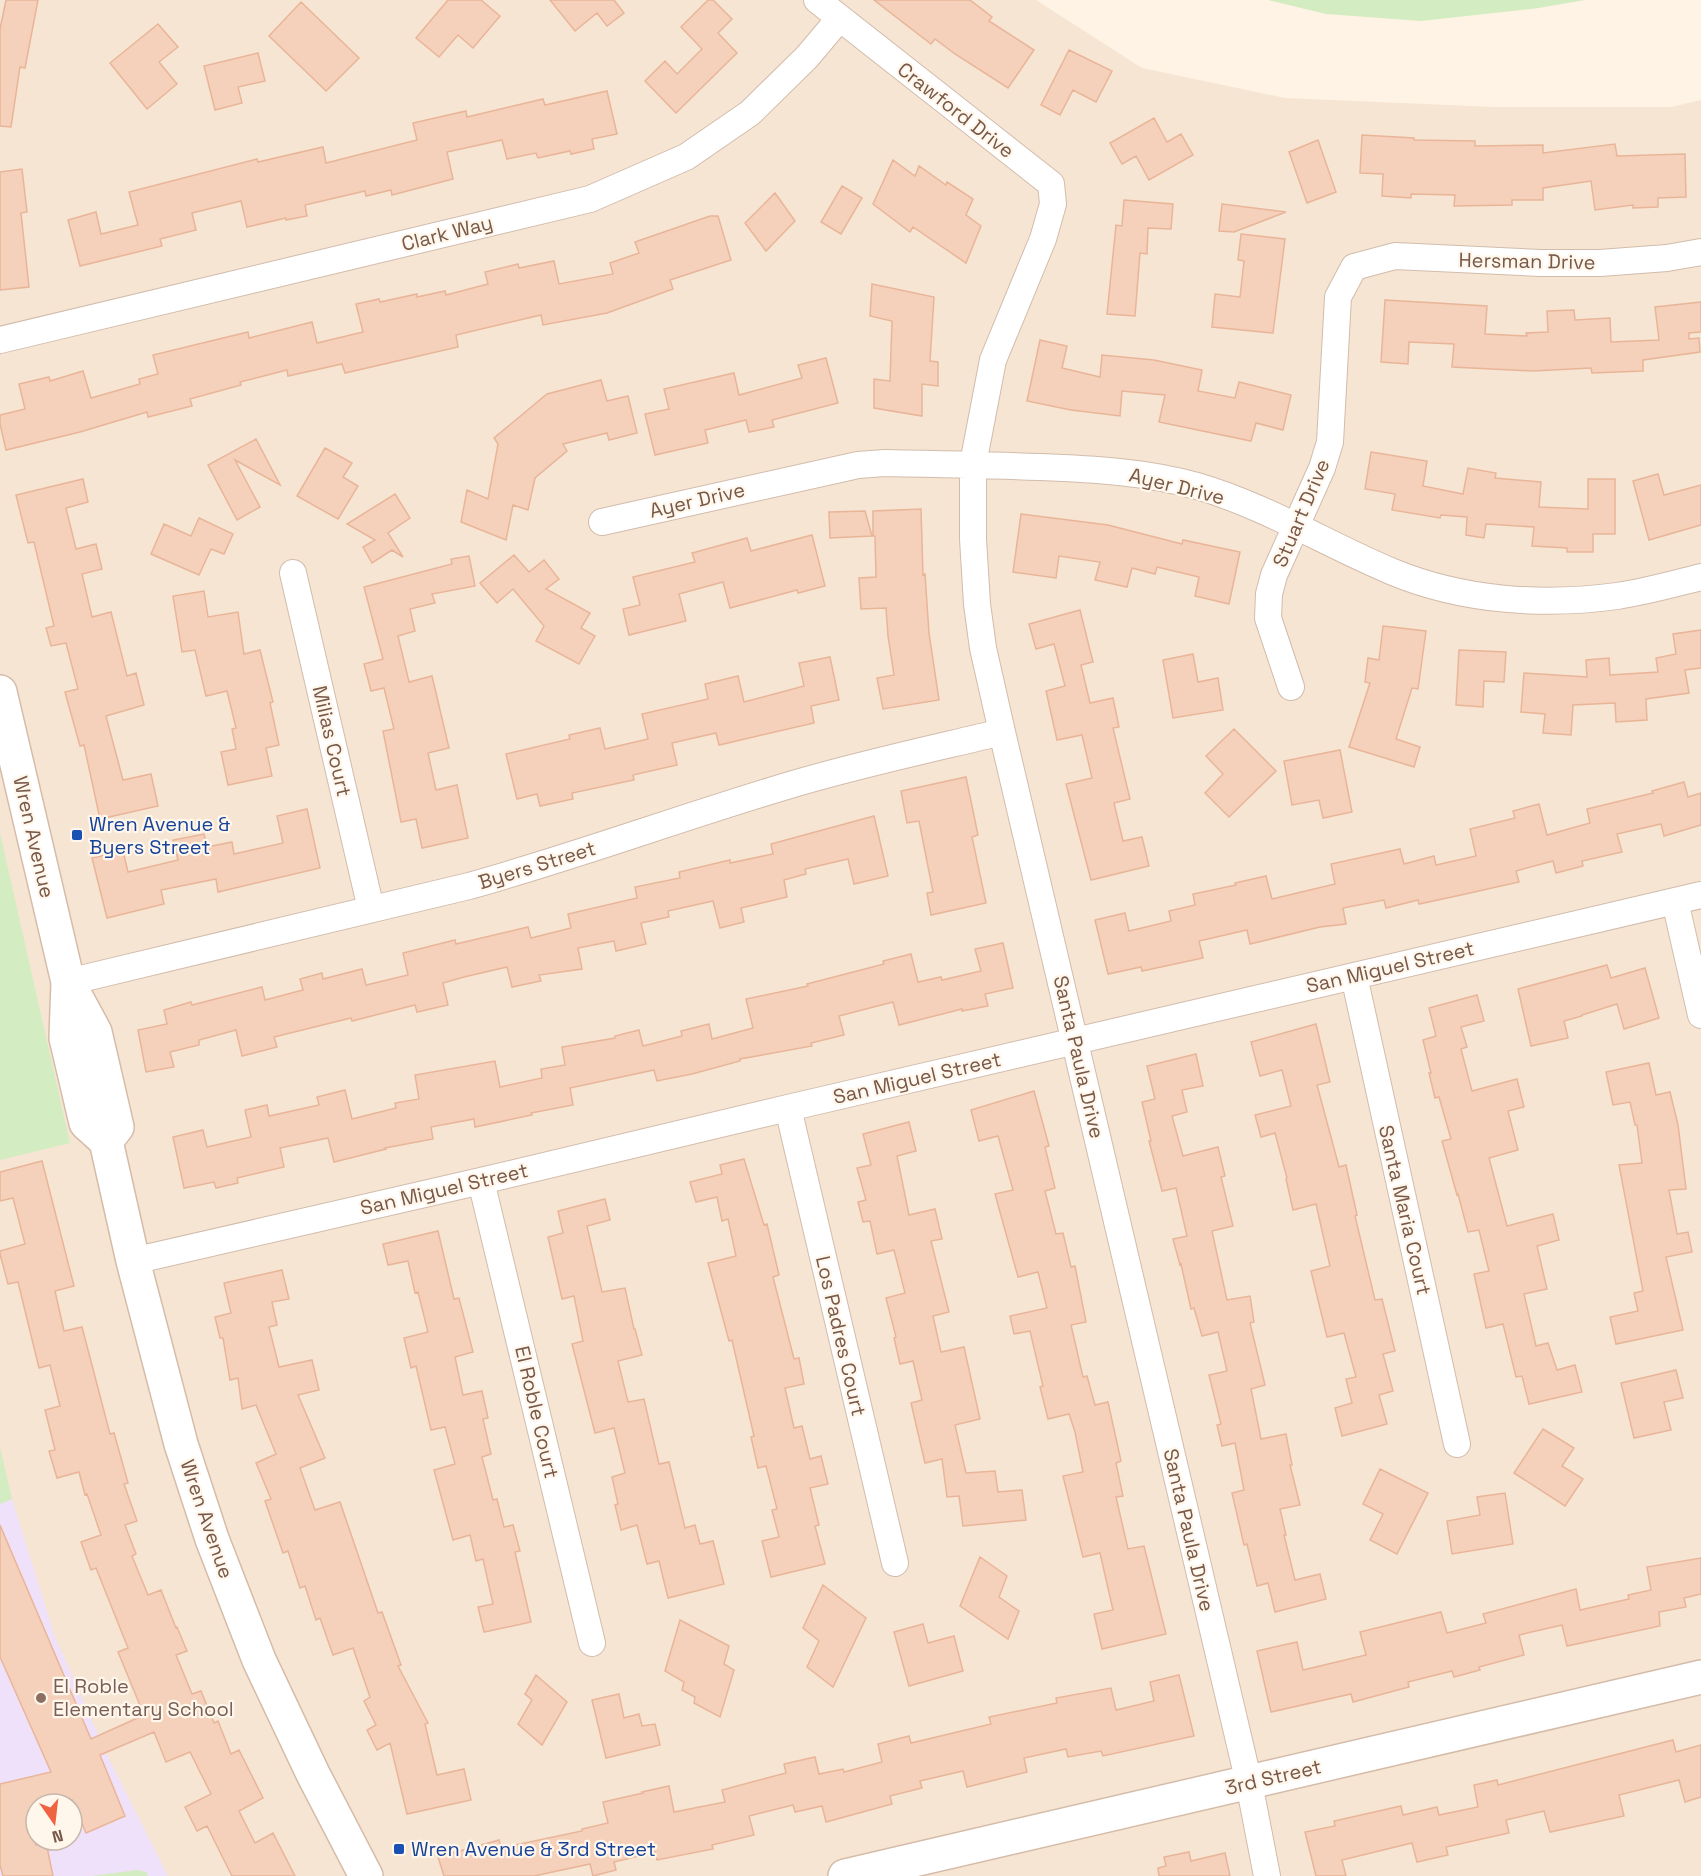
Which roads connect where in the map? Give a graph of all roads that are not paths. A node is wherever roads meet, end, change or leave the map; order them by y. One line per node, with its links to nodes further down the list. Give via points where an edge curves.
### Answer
1 (817, 0): 2 (street, Crawford Drive)
2 (839, 18): 3 (street, Crawford Drive, via 1051,184 1053,204); 6 (street, Clark Way, via 807,57 750,113 686,157 590,199)
3 (1043, 239): 7 (street, Santa Paula Drive, via 993,360)
4 (1701, 252): 5 (street, Hersman Drive, via 1600,263 1395,256)
5 (1354, 267): 9 (street, Stuart Drive, via 1338,297 1330,442)
6 (0, 340)
7 (973, 464): 8 (street, Ayer Drive, via 858,465); 9 (street, Ayer Drive, via 1145,474 1198,486); 14 (street, Santa Paula Drive, via 977,604)
8 (602, 522)
9 (1296, 527): 11 (street, Ayer Drive, via 1395,573 1488,597 1535,601 1607,597); 12 (street, Stuart Drive, via 1274,575 1268,618)
10 (293, 573): 17 (street, Milias Court)
11 (1701, 577)
12 (1291, 687)
13 (0, 692): 19 (street, Wren Avenue)
14 (1002, 732): 17 (street, Byers Street, via 834,772 524,871); 21 (street, Santa Paula Drive)
15 (1701, 895): 16 (street, San Miguel Street)
16 (1675, 901): 18 (street, San Miguel Street); 20 (street)
17 (371, 909): 19 (street, Byers Street)
18 (1354, 976): 21 (street, San Miguel Street); 25 (street, Santa Maria Court)
19 (68, 982): 24 (street, Wren Avenue, via 66,1038 86,1123 106,1141)
20 (1701, 1015)
21 (1075, 1041): 22 (street, San Miguel Street); 29 (street, Santa Paula Drive)
22 (788, 1108): 23 (street, San Miguel Street); 26 (street, Los Padres Court)
23 (481, 1181): 24 (street, San Miguel Street); 27 (street, El Roble Court)
24 (133, 1261): 30 (street, Wren Avenue, via 181,1444 212,1539 259,1660)
25 (1457, 1444)
26 (895, 1563)
27 (592, 1643)
28 (1701, 1677): 29 (street, 3rd Street)
29 (1249, 1783): 31 (street, 3rd Street); 32 (street, Santa Paula Drive)
30 (366, 1876)
31 (845, 1876)
32 (1267, 1876)

